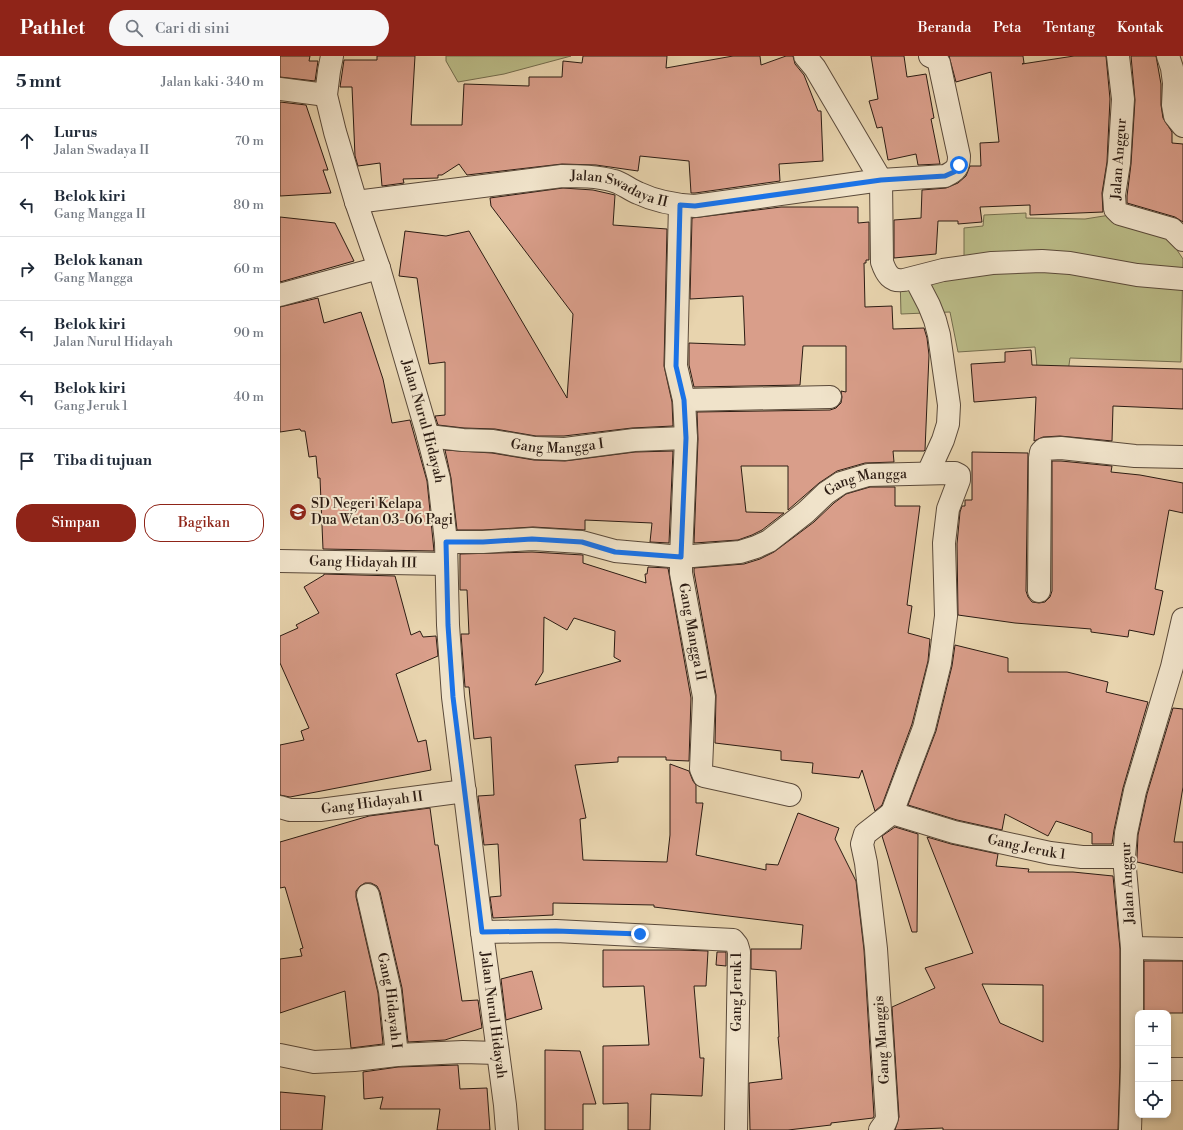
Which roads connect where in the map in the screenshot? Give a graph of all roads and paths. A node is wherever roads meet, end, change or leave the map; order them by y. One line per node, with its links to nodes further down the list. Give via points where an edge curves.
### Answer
1 (332, 56): 7 (street, Jalan Nurul Hidayah)
2 (805, 56): 9 (street, via 815,68)
3 (930, 56): 9 (street, Jalan Swadaya II, via 939,63 959,165 954,172 945,176)
4 (1118, 56): 12 (street, Jalan Anggur, via 1123,99 1114,195 1115,209 1120,214 1172,230)
5 (1168, 56): 8 (street, via 1174,83 1175,116)
6 (280, 89): 7 (street)
7 (326, 95): 10 (street, Jalan Nurul Hidayah)
8 (1183, 126)
9 (881, 180): 11 (street, Jalan Swadaya II, via 695,206); 14 (street, via 881,248 884,268 888,275 896,280)
10 (356, 202): 11 (street, Jalan Swadaya II, via 562,176 590,176 615,181 660,202); 13 (street, Jalan Nurul Hidayah)
11 (680, 205): 18 (street, Gang Mangga II, via 676,366)
12 (1183, 240)
13 (379, 268): 16 (street); 19 (street, Jalan Nurul Hidayah)
14 (914, 278): 15 (street, via 943,270 992,263 1042,261); 22 (street, via 935,320 949,405 948,424)
15 (1183, 279)
16 (280, 294)
17 (830, 397): 18 (street)
18 (684, 400): 20 (street, Gang Mangga II)
19 (428, 436): 20 (street, Gang Mangga I, via 565,449 634,440); 23 (street, Jalan Nurul Hidayah, via 439,479)
20 (686, 438): 24 (street, Gang Mangga II)
21 (1183, 457): 27 (street, via 1044,449 1040,458)
22 (928, 473): 24 (street, Gang Mangga, via 868,476 841,483 769,541 740,552); 33 (street, Gang Mangga, via 959,474 948,509 944,543 946,616 940,663 924,728)
23 (446, 542): 24 (street, Gang Mangga, via 532,539 582,542 615,552); 26 (street, Jalan Nurul Hidayah)
24 (681, 557): 31 (street, Gang Mangga II, via 683,585 704,697 701,770 704,776)
25 (280, 561): 26 (street, Gang Hidayah III)
26 (446, 564): 30 (street, Jalan Nurul Hidayah, via 453,697)
27 (1039, 591)
28 (1183, 619): 29 (street, Jalan Anggur)
29 (1178, 667): 34 (street, Jalan Anggur, via 1135,791)
30 (465, 791): 32 (street, Gang Hidayah II, via 320,810 290,810); 36 (street, Jalan Nurul Hidayah)
31 (790, 795)
32 (280, 807)
33 (892, 813): 34 (street, Gang Jeruk 1, via 954,832 1050,853 1082,857); 47 (street, Gang Manggis, via 865,834 862,844 876,948 886,1118)
34 (1124, 857): 37 (street, Jalan Anggur)
35 (368, 895): 41 (street, Gang Hidayah I, via 390,991)
36 (482, 932): 39 (street, Jalan Nurul Hidayah); 46 (street, Gang Jeruk 1, via 556,931 733,940 739,952)
37 (1132, 948): 38 (street); 42 (street, Jalan Anggur)
38 (1183, 949)
39 (497, 1053): 41 (street, Gang Hidayah I); 45 (street, Jalan Nurul Hidayah)
40 (280, 1055): 41 (street, via 314,1062)
41 (397, 1055)
42 (1135, 1067): 48 (street, Jalan Anggur)
43 (1171, 1069): 44 (street)
44 (1183, 1069)
45 (507, 1130)
46 (736, 1130)
47 (880, 1130)
48 (1130, 1130)

